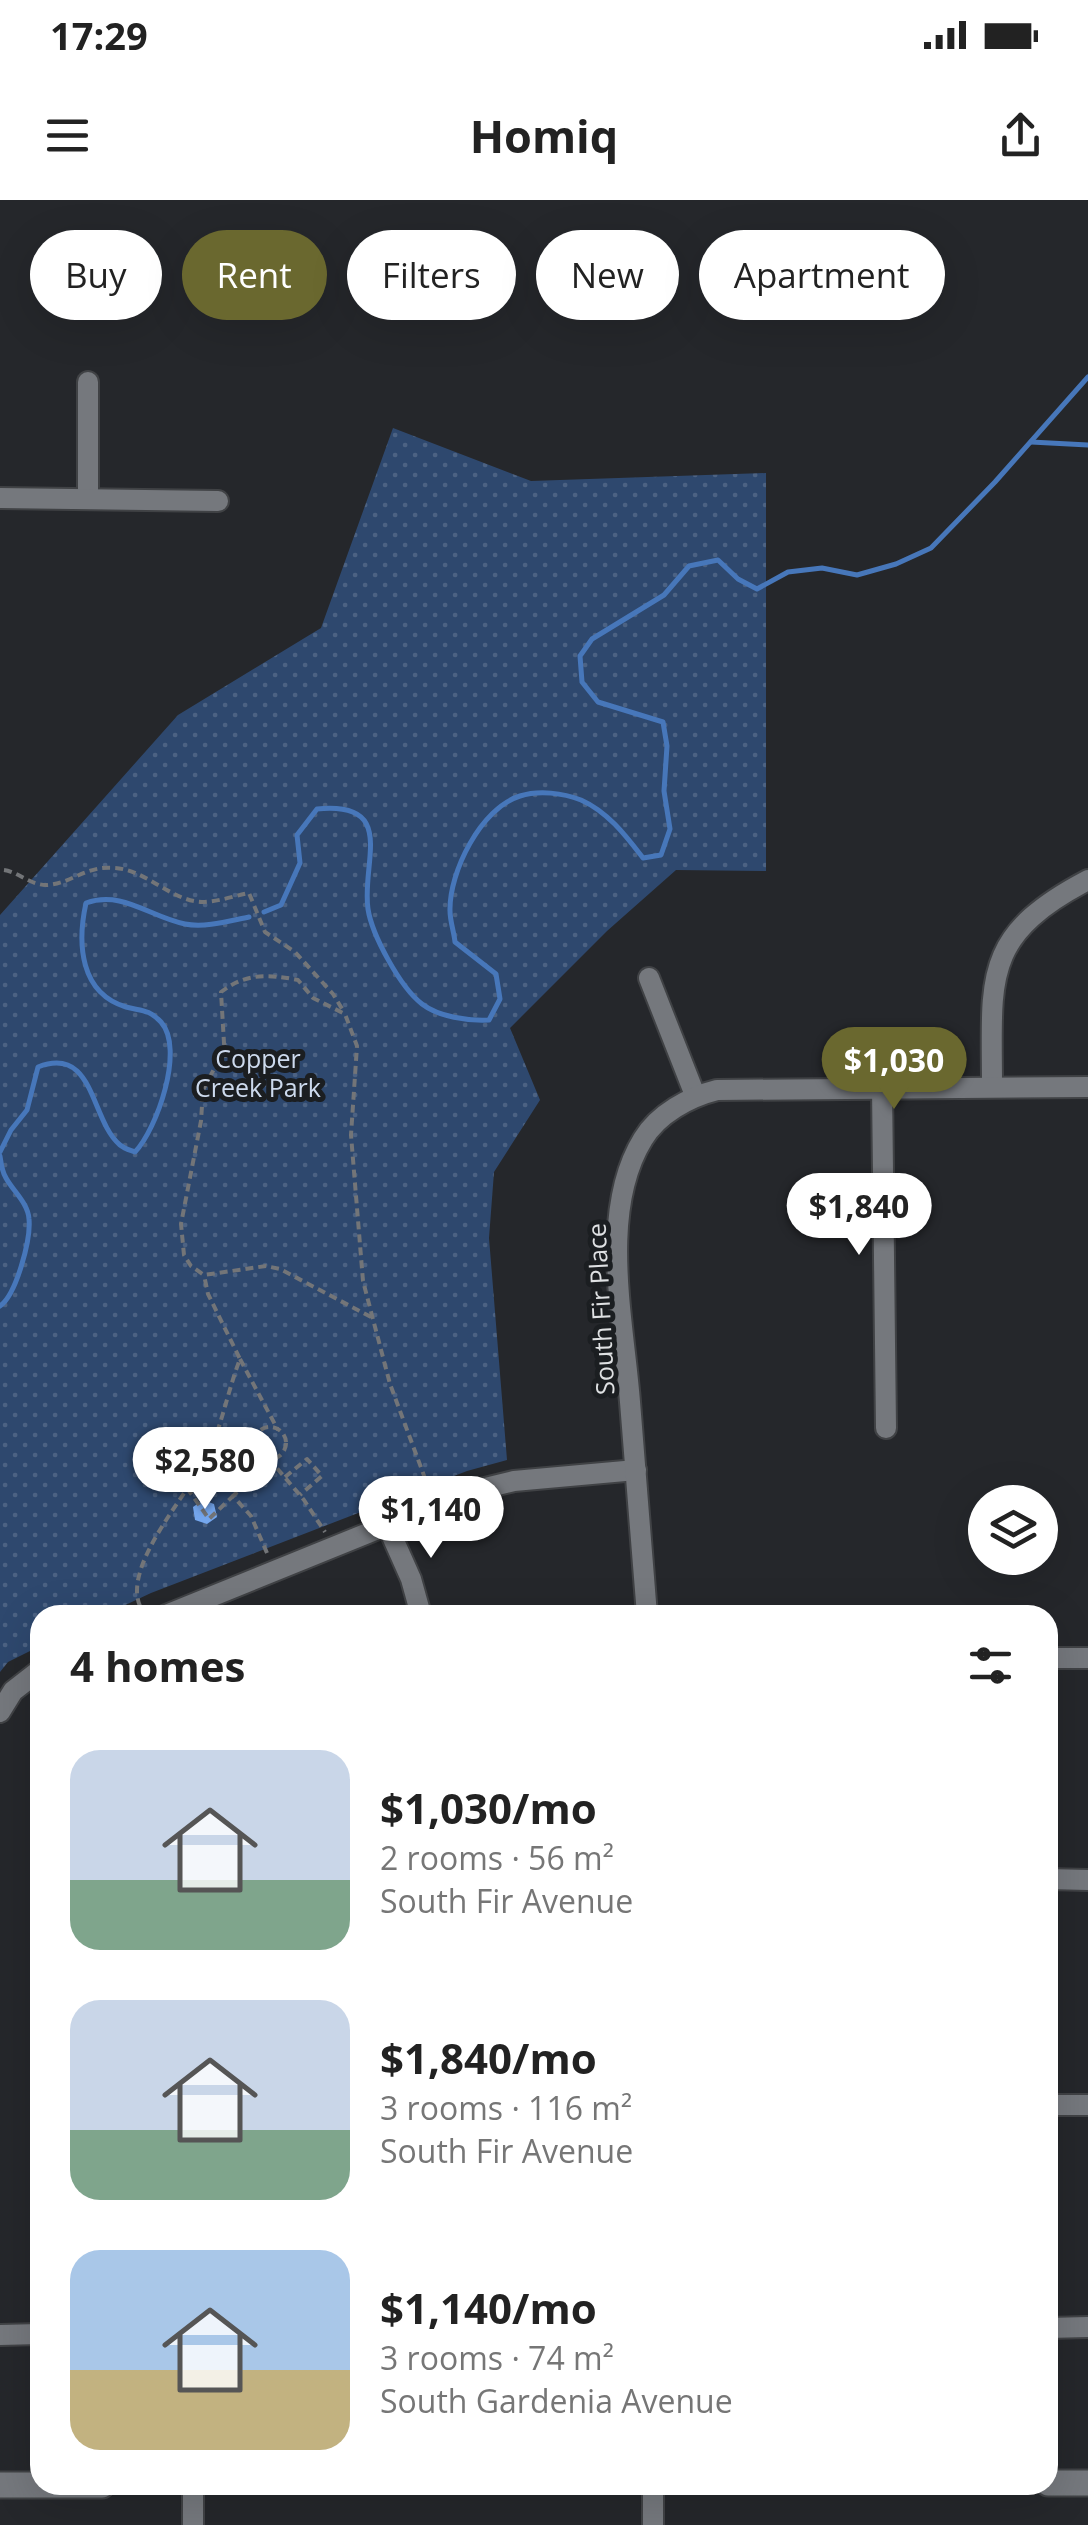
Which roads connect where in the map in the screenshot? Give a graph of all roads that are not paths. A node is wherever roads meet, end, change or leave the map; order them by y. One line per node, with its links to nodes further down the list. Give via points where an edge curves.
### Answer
1 (88, 382): 3 (street)
2 (0, 498): 3 (street)
3 (88, 498): 4 (street)
4 (218, 501)
5 (1088, 880): 8 (street, via 1024,922 1002,954 992,1000)
6 (649, 978): 10 (street)
7 (882, 1086): 8 (street); 10 (street, via 741,1087); 11 (street)
8 (992, 1087): 9 (street)
9 (1088, 1087)
10 (696, 1095): 12 (street, South Fir Place, via 644,1136 622,1199 620,1306)
11 (886, 1428)
12 (636, 1470): 13 (street, via 491,1486); 16 (street, South Fir Place)
13 (387, 1525): 14 (street); 15 (street)
14 (191, 1605)
15 (418, 1605)
16 (646, 1605)
17 (1058, 1658): 18 (street)
18 (1088, 1658)
19 (30, 1678): 20 (street)
20 (0, 1712)
21 (1058, 1879): 22 (street)
22 (1088, 1880)
23 (1058, 2105): 24 (street)
24 (1088, 2105)
25 (1088, 2327): 26 (street)
26 (1058, 2328)
27 (30, 2334): 28 (street)
28 (0, 2335)
29 (1058, 2483): 30 (main road)
30 (1088, 2483)
31 (0, 2486): 32 (main road)
32 (30, 2486)
33 (193, 2495): 35 (street)
34 (653, 2495): 36 (street)
35 (193, 2525)
36 (653, 2525)

